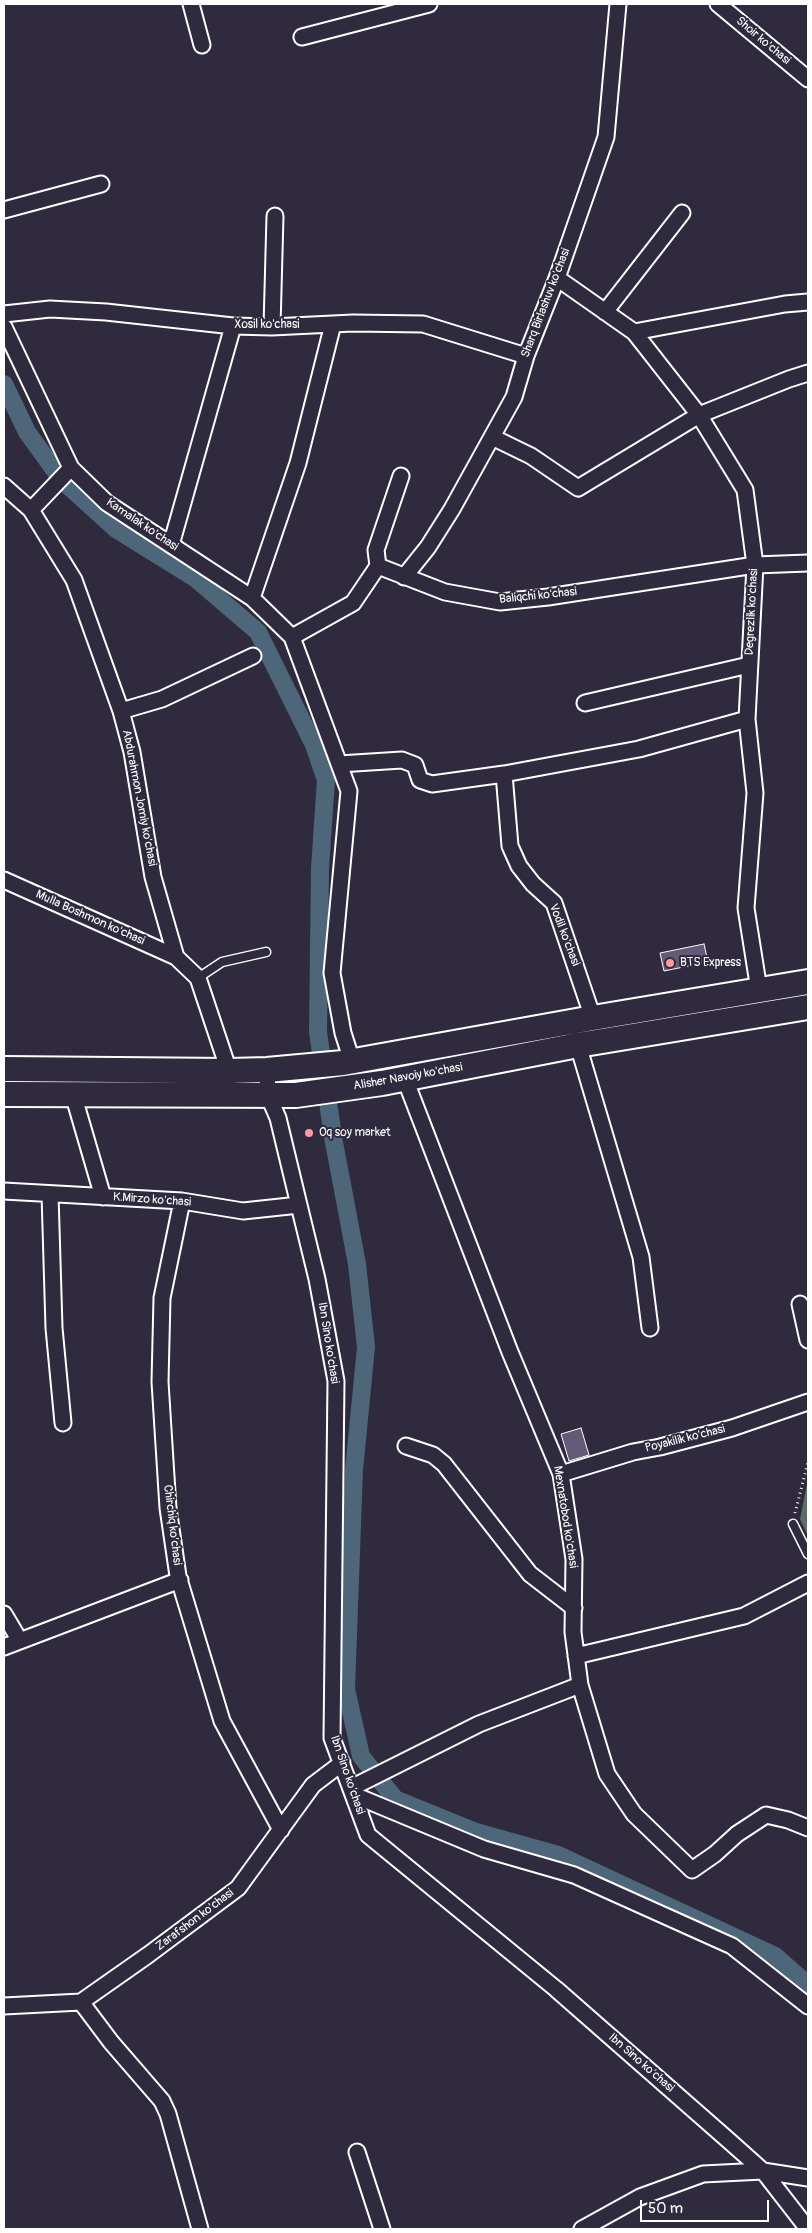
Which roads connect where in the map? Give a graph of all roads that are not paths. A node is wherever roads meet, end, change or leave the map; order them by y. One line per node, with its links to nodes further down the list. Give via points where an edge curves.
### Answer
1 (191, 4): 6 (street)
2 (423, 4): 5 (street)
3 (618, 4): 12 (street, Sharq Birlashuv ko'chasi, via 606,138)
4 (718, 4): 7 (street, Shoir ko'chasi)
5 (302, 37)
6 (202, 45)
7 (808, 79)
8 (101, 184): 9 (street)
9 (4, 210)
10 (682, 213): 14 (street)
11 (275, 216): 19 (street)
12 (557, 278): 14 (street, Degrezlik ko'chasi); 21 (street, Sharq Birlashuv ko'chasi)
13 (808, 302): 20 (street)
14 (605, 312): 20 (street, Degrezlik ko'chasi)
15 (4, 314): 17 (street, Xosil ko'chasi, via 50,309)
16 (333, 324): 19 (street, Xosil ko'chasi); 21 (street, Xosil ko'chasi, via 423,324); 34 (street, via 298,463)
17 (233, 326): 19 (street, Xosil ko'chasi); 29 (street)
18 (4, 327): 25 (street, Kamalak ko'chasi)
19 (272, 327)
20 (634, 332): 23 (street, Degrezlik ko'chasi)
21 (526, 356): 24 (street, Sharq Birlashuv ko'chasi, via 514,397)
22 (808, 374): 23 (street, via 789,378)
23 (698, 415): 24 (street, via 578,488 531,456); 31 (street, Degrezlik ko'chasi, via 745,490)
24 (492, 436): 33 (street, Sharq Birlashuv ko'chasi, via 428,547)
25 (71, 468): 28 (street); 29 (street, Kamalak ko'chasi, via 106,503)
26 (401, 476): 32 (street, via 376,550)
27 (4, 486): 28 (street, Abdurahmon Jomiy ko'chasi)
28 (31, 510): 39 (street, Abdurahmon Jomiy ko'chasi, via 74,580)
29 (171, 545): 34 (street, Kamalak ko'chasi)
30 (808, 563): 31 (street, Baliqchi ko'chasi)
31 (755, 565): 33 (street, Baliqchi ko'chasi, via 500,602 445,592); 37 (street, Degrezlik ko'chasi)
32 (378, 566): 33 (street, Baliqchi ko'chasi); 35 (street, via 353,603)
33 (404, 576)
34 (252, 598): 35 (street, Kamalak ko'chasi)
35 (292, 637): 41 (street)
36 (253, 656): 39 (street, via 162,699)
37 (749, 665): 38 (street); 40 (street, Degrezlik ko'chasi)
38 (585, 703)
39 (121, 711): 45 (street, Abdurahmon Jomiy ko'chasi, via 132,752 154,877)
40 (747, 719): 42 (street, via 638,749); 48 (street, Degrezlik ko'chasi, via 755,793 746,908)
41 (339, 764): 42 (street, via 402,760 415,765 420,780 432,784); 52 (street, via 349,791 332,973)
42 (504, 774): 50 (street, Vodil ko'chasi, via 510,846 519,866 554,903)
43 (4, 880): 45 (street, Mulla Boshmon ko'chasi)
44 (266, 952): 46 (lane, via 222,962)
45 (176, 957): 46 (street)
46 (198, 978): 55 (street)
47 (808, 982): 48 (main road, Alisher Navoiy ko'chasi)
48 (759, 990): 50 (main road, Alisher Navoiy ko'chasi)
49 (808, 1007): 51 (main road, Alisher Navoiy ko'chasi)
50 (593, 1018): 52 (main road, Alisher Navoiy ko'chasi)
51 (578, 1045): 56 (main road, Alisher Navoiy ko'chasi); 67 (street, via 641,1257)
52 (348, 1062): 54 (main road, Alisher Navoiy ko'chasi)
53 (4, 1069): 55 (main road, Alisher Navoiy ko'chasi)
54 (267, 1070): 55 (main road, Alisher Navoiy ko'chasi); 60 (street, Ibn Sino ko‘chasi)
55 (229, 1071): 59 (street)
56 (405, 1079): 60 (main road, Alisher Navoiy ko'chasi, via 296,1095); 72 (street, Mexnatobod ko'chasi, via 510,1352)
57 (4, 1094): 58 (main road, Alisher Navoiy ko'chasi)
58 (74, 1094): 59 (main road, Alisher Navoiy ko'chasi); 63 (street)
59 (230, 1095): 60 (main road, Alisher Navoiy ko'chasi)
60 (268, 1095): 65 (street, Ibn Sino ko‘chasi, via 278,1118)
61 (4, 1191): 62 (street, K.Mirzo ko'chasi)
62 (50, 1194): 63 (street, K.Mirzo ko'chasi); 70 (street, via 54,1328)
63 (103, 1197): 64 (street, K.Mirzo ko'chasi)
64 (182, 1202): 65 (street, K.Mirzo ko'chasi, via 244,1211); 75 (street, Chirchiq ko’chasi, via 162,1298 160,1382 168,1508)
65 (300, 1204): 83 (street, Ibn Sino ko‘chasi, via 336,1381 332,1738)
66 (800, 1304): 68 (street)
67 (650, 1328)
68 (808, 1340)
69 (808, 1402): 72 (street, Poyakilik ko'chasi, via 732,1428 633,1452)
70 (63, 1423)
71 (406, 1446): 77 (street, via 433,1455 444,1464 530,1574)
72 (561, 1474): 77 (street, Mexnatobod ko'chasi, via 574,1559)
73 (793, 1524): 74 (lane)
74 (808, 1554)
75 (180, 1580): 79 (street); 86 (street, Chirchiq ko’chasi, via 222,1721)
76 (808, 1583): 81 (street, via 744,1616)
77 (574, 1608): 81 (street, Mexnatobod ko'chasi)
78 (4, 1614): 79 (street)
79 (20, 1641): 80 (street)
80 (4, 1647)
81 (576, 1656): 82 (street, Mexnatobod ko'chasi)
82 (580, 1684): 84 (street, via 479,1724); 85 (street, Mexnatobod ko'chasi, via 607,1774 634,1814 692,1870 766,1815)
83 (342, 1763): 84 (street, Ibn Sino ko‘chasi); 86 (street, Zarafshon ko'chasi, via 313,1785)
84 (353, 1790): 89 (street, via 484,1849 574,1875 732,1946); 91 (street, Ibn Sino ko‘chasi, via 368,1835 556,1989)
85 (808, 1828)
86 (281, 1830): 87 (street, Zarafshon ko'chasi, via 238,1888)
87 (81, 2002): 88 (street); 93 (street, via 162,2101)
88 (4, 2006)
89 (808, 2006)
90 (357, 2152): 94 (street)
91 (762, 2171): 92 (street); 95 (street, via 703,2174 640,2197); 96 (street, Ibn Sino ko‘chasi)
92 (808, 2178)
93 (200, 2229)
94 (382, 2229)
95 (582, 2229)
96 (808, 2229)

